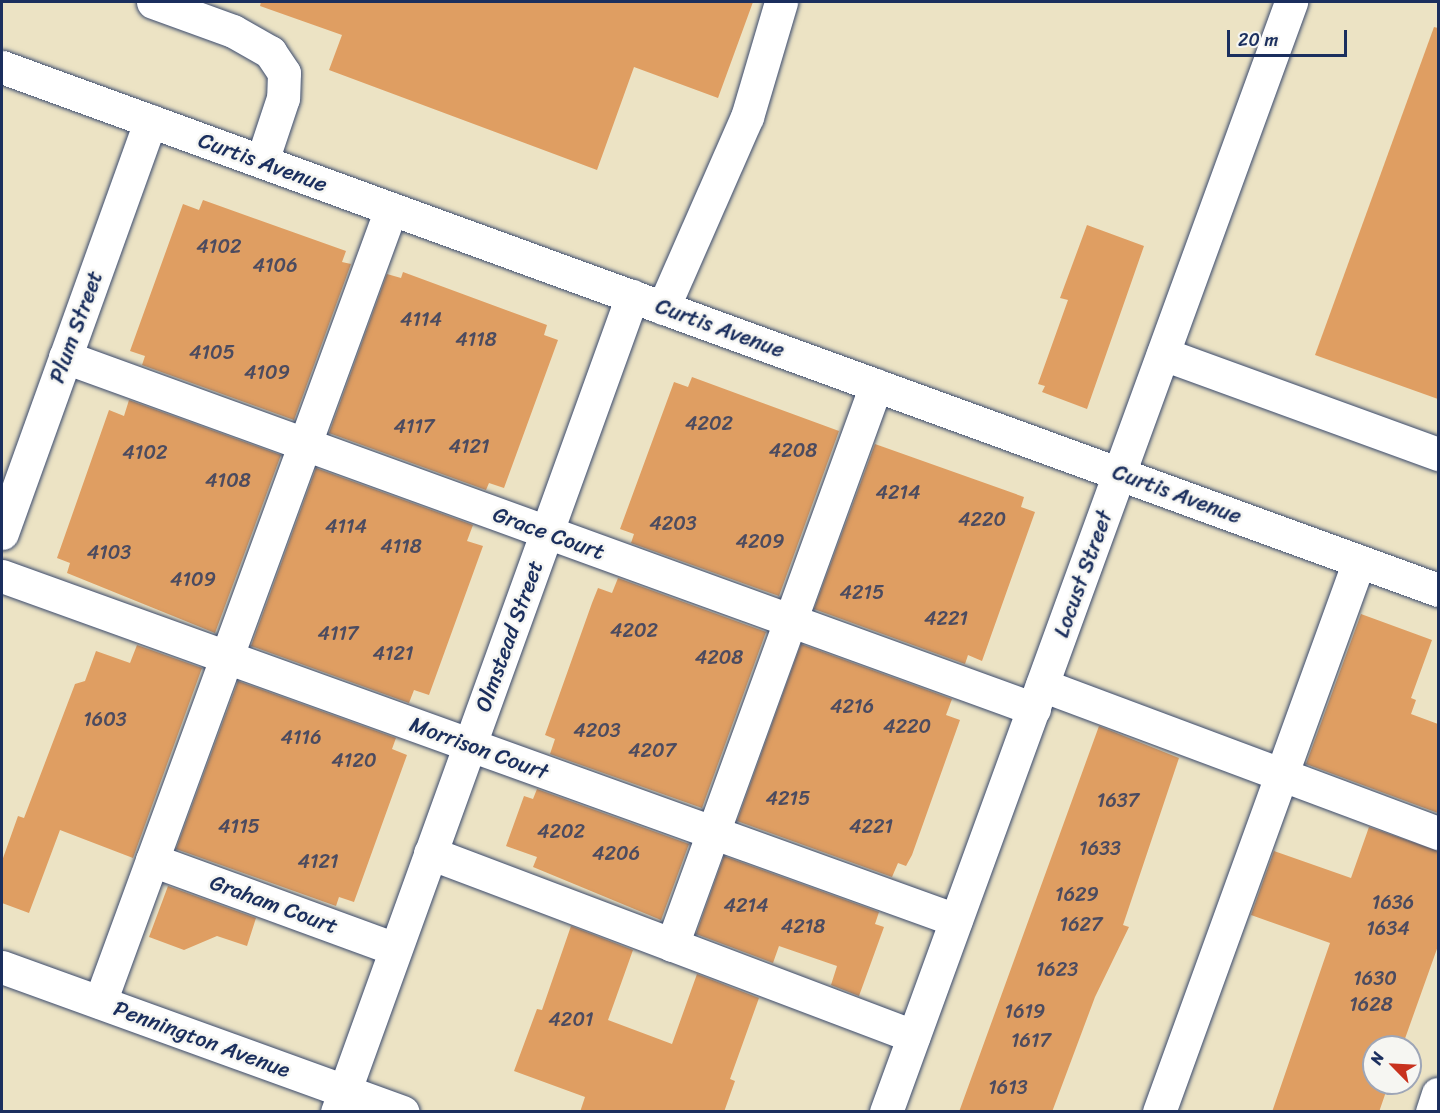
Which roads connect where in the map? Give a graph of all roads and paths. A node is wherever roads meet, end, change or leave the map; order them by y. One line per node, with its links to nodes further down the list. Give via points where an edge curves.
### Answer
1 (153, 2): 6 (street, via 232,31 270,52 284,72 283,98)
2 (781, 2): 9 (street, via 747,117)
3 (1291, 2): 10 (street, Locust Street)
4 (2, 67): 5 (street, Curtis Avenue)
5 (150, 121): 6 (street, Curtis Avenue); 11 (street, Plum Street)
6 (262, 162): 7 (street, Curtis Avenue)
7 (391, 209): 8 (street, Curtis Avenue); 13 (street)
8 (632, 296): 9 (street, Curtis Avenue); 16 (street, Olmstead Street)
9 (663, 308): 12 (street, Curtis Avenue)
10 (1163, 354): 14 (street); 15 (street, Locust Street)
11 (64, 357): 13 (street, Grace Court); 17 (street, Plum Street)
12 (876, 385): 15 (street, Curtis Avenue); 21 (street)
13 (305, 444): 16 (street, Grace Court); 22 (street)
14 (1438, 454)
15 (1120, 473): 18 (street, Curtis Avenue); 23 (street, Locust Street)
16 (547, 532): 21 (street, Grace Court); 24 (street, Olmstead Street)
17 (2, 533)
18 (1359, 561): 20 (street, Curtis Avenue); 25 (street)
19 (2, 576): 22 (street, Morrison Court)
20 (1438, 590)
21 (790, 620): 23 (street, Grace Court); 26 (street)
22 (227, 657): 24 (street, Morrison Court); 29 (street)
23 (1038, 697): 25 (street, Grace Court); 30 (street, Locust Street)
24 (469, 745): 26 (street, Morrison Court); 28 (street, Olmstead Street)
25 (1281, 775): 27 (street, Grace Court); 40 (street)
26 (713, 832): 30 (street, Morrison Court); 31 (street)
27 (1438, 833)
28 (430, 853): 31 (street); 32 (street, Olmstead Street)
29 (152, 860): 32 (street, Graham Court); 34 (street)
30 (956, 920): 35 (street, Locust Street)
31 (672, 945): 35 (street)
32 (395, 949): 37 (street, Olmstead Street)
33 (2, 966): 34 (street, Pennington Avenue)
34 (100, 1002): 37 (street, Pennington Avenue)
35 (913, 1036): 39 (street, Locust Street)
36 (1438, 1094): 41 (street)
37 (340, 1101): 38 (street, Pennington Avenue)
38 (403, 1112)
39 (886, 1112)
40 (1159, 1112)
41 (1432, 1112)

